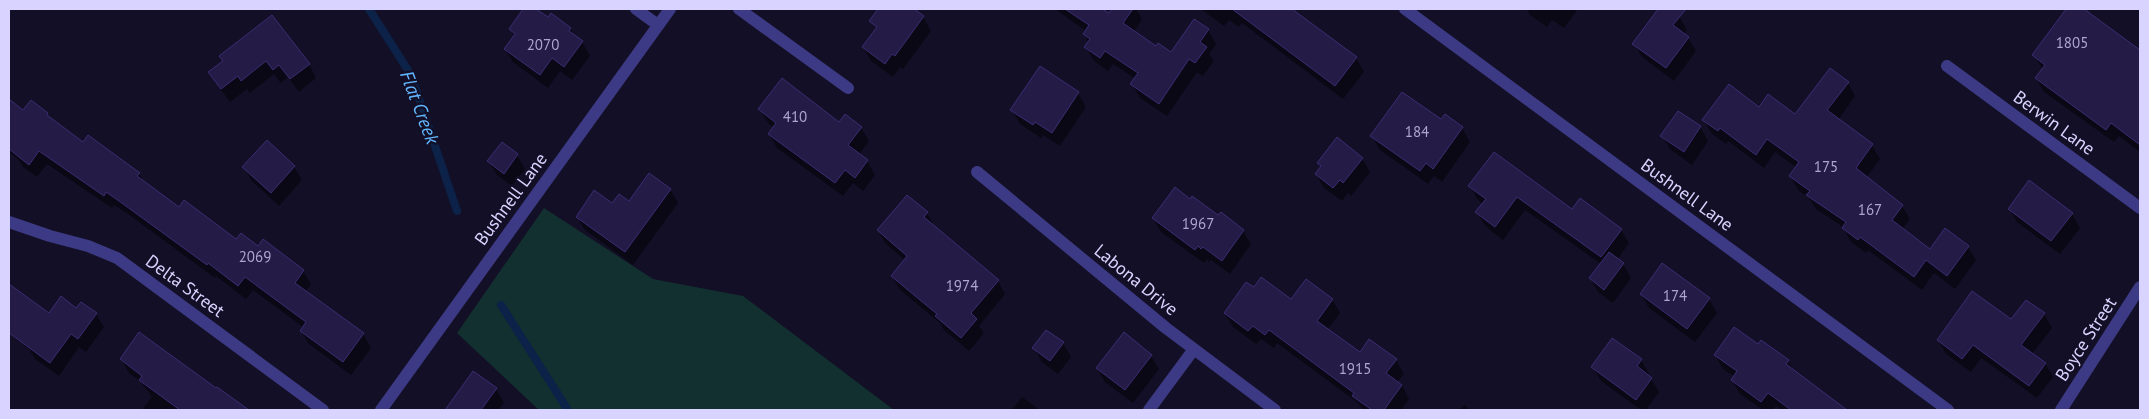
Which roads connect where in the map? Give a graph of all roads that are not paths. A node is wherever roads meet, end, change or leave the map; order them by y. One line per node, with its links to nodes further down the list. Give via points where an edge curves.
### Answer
1 (636, 9): 5 (street)
2 (670, 9): 5 (street, Bushnell Lane)
3 (740, 9): 7 (street)
4 (1405, 9): 17 (street, Bushnell Lane)
5 (658, 25): 14 (street, Bushnell Lane)
6 (1947, 66): 9 (street, Berwin Lane)
7 (848, 88)
8 (977, 172): 12 (street, Labona Drive)
9 (2140, 208)
10 (9, 222): 13 (street, Delta Street, via 117,258)
11 (2140, 287): 18 (street, Boyce Street)
12 (1194, 349): 15 (street); 16 (street, Labona Drive)
13 (323, 410)
14 (381, 410)
15 (1149, 410)
16 (1275, 410)
17 (1948, 410)
18 (2061, 410)

